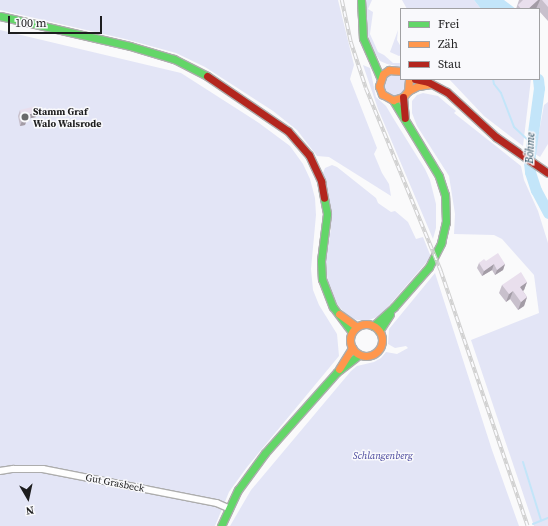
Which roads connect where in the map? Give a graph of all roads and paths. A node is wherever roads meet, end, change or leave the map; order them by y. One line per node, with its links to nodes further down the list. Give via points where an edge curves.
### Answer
1 (361, 0): 3 (main road, via 363,38)
2 (0, 16): 15 (main road, via 130,46 174,59 216,80 288,131 312,161 324,190 327,223 321,274 325,290)
3 (375, 63): 4 (main road); 6 (main road)
4 (389, 70): 5 (main road); 6 (main road)
5 (400, 71)
6 (380, 77): 12 (main road, via 379,86 382,94)
7 (409, 80): 10 (main road)
8 (423, 80): 9 (main road)
9 (431, 84): 10 (main road); 14 (main road, via 447,92 503,142)
10 (408, 91): 11 (main road)
11 (403, 97): 12 (main road); 13 (main road)
12 (393, 100): 13 (main road)
13 (405, 121): 17 (main road, via 439,176 445,195 443,237 429,267)
14 (548, 173)
15 (336, 311): 16 (main road); 18 (main road)
16 (357, 327): 17 (main road, via 363,324); 18 (main road)
17 (376, 328): 20 (main road, via 381,340 378,350 369,355)
18 (352, 332): 19 (main road)
19 (352, 348): 20 (main road); 21 (main road)
20 (359, 354): 21 (main road)
21 (337, 372): 23 (main road, via 264,453)
22 (0, 471): 23 (street, Gut Grasbeck, via 43,469 217,503)
23 (228, 508): 24 (main road)
24 (221, 526)

